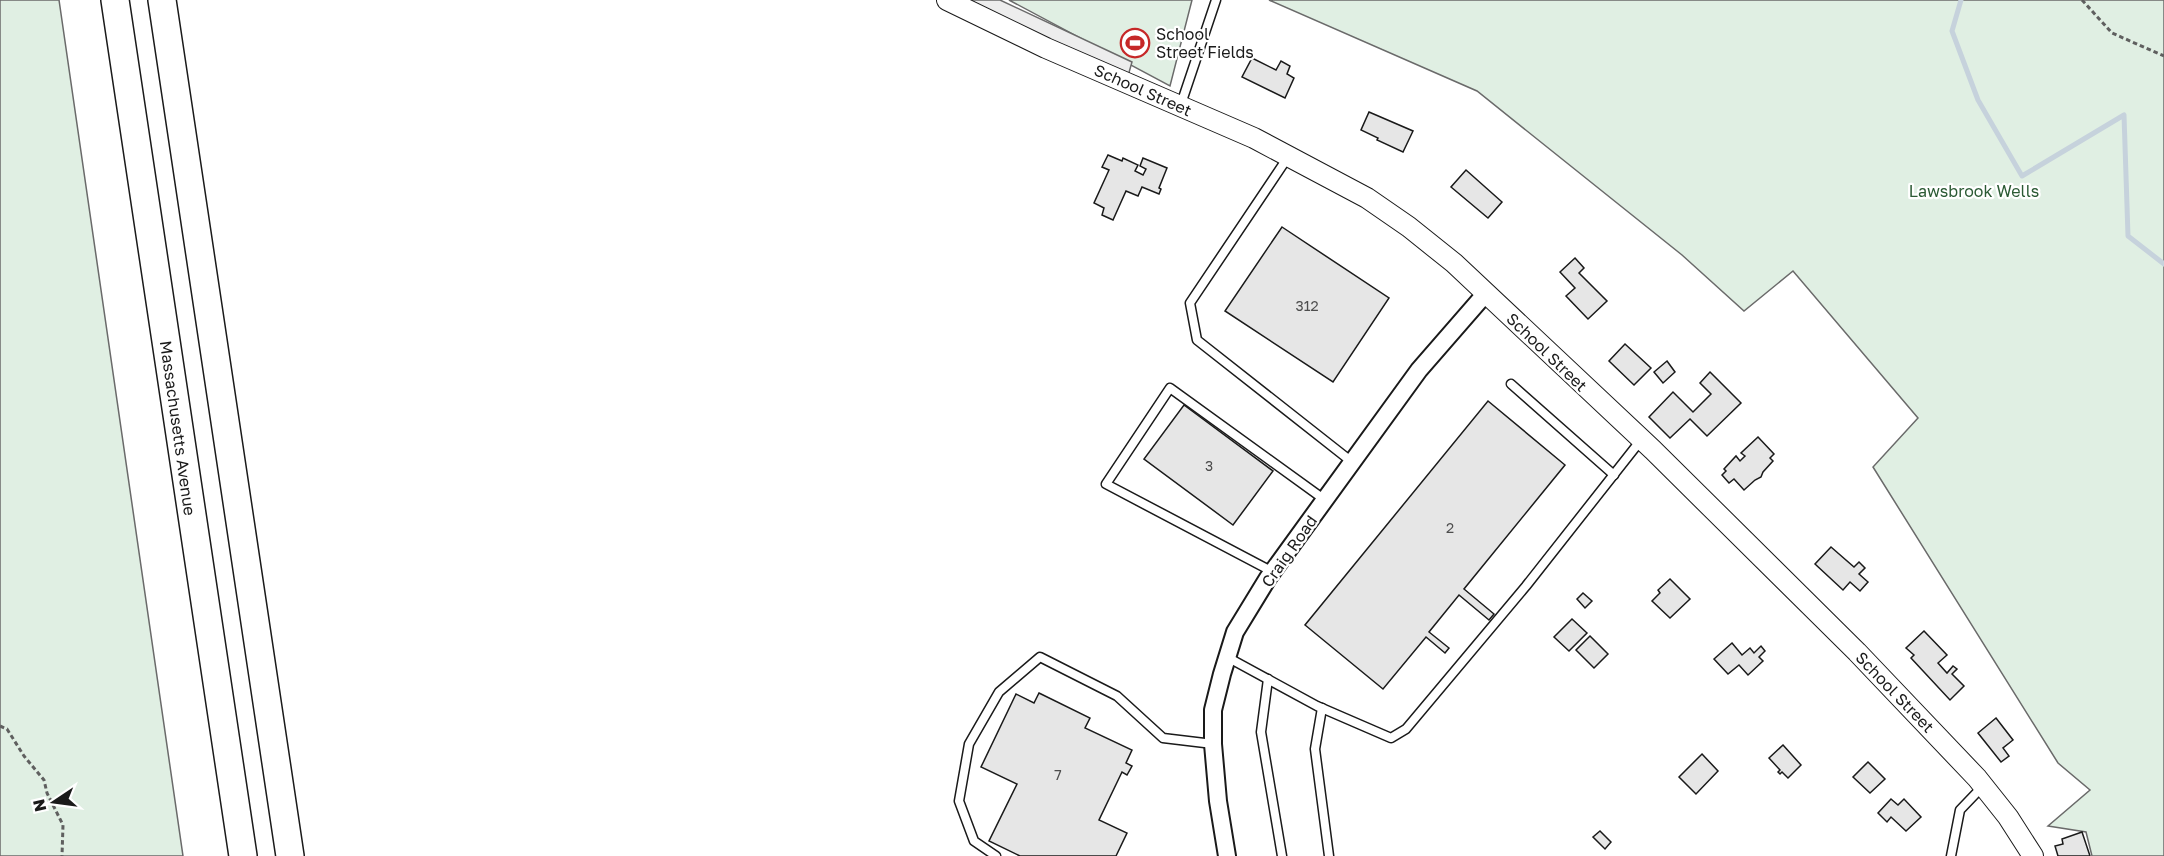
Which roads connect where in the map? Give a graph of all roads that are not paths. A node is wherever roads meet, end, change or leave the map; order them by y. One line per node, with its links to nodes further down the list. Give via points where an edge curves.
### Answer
1 (115, 0): 19 (highway, Massachusetts Avenue)
2 (162, 0): 20 (highway)
3 (948, 0): 5 (street, School Street)
4 (1216, 0): 5 (lane)
5 (1180, 107): 6 (street, School Street)
6 (1289, 156): 7 (street, School Street, via 1366,198 1409,227); 10 (lane, via 1190,303 1197,340)
7 (1486, 293): 9 (street, School Street); 10 (street, Craig Road, via 1419,370)
8 (1511, 384): 11 (lane)
9 (1641, 440): 11 (lane); 18 (street, School Street, via 1857,652)
10 (1352, 462): 12 (street, Craig Road)
11 (1614, 475): 16 (lane, via 1406,729 1391,738)
12 (1325, 500): 13 (street, Craig Road); 13 (lane, via 1170,388 1106,484)
13 (1273, 572): 14 (street, Craig Road, via 1235,632)
14 (1227, 657): 15 (lane); 17 (street, Craig Road, via 1213,710)
15 (1269, 679): 16 (lane); 23 (lane, via 1261,732)
16 (1322, 708): 24 (lane, via 1315,749)
17 (1213, 744): 21 (lane, via 1163,738 1117,696 1040,657 999,692 969,744 959,801 974,841); 22 (street, Craig Road)
18 (1983, 785): 25 (lane, via 1960,810); 26 (street, School Street)
19 (243, 856)
20 (290, 856)
21 (996, 856)
22 (1227, 856)
23 (1282, 856)
24 (1329, 856)
25 (1951, 856)
26 (2033, 856)

